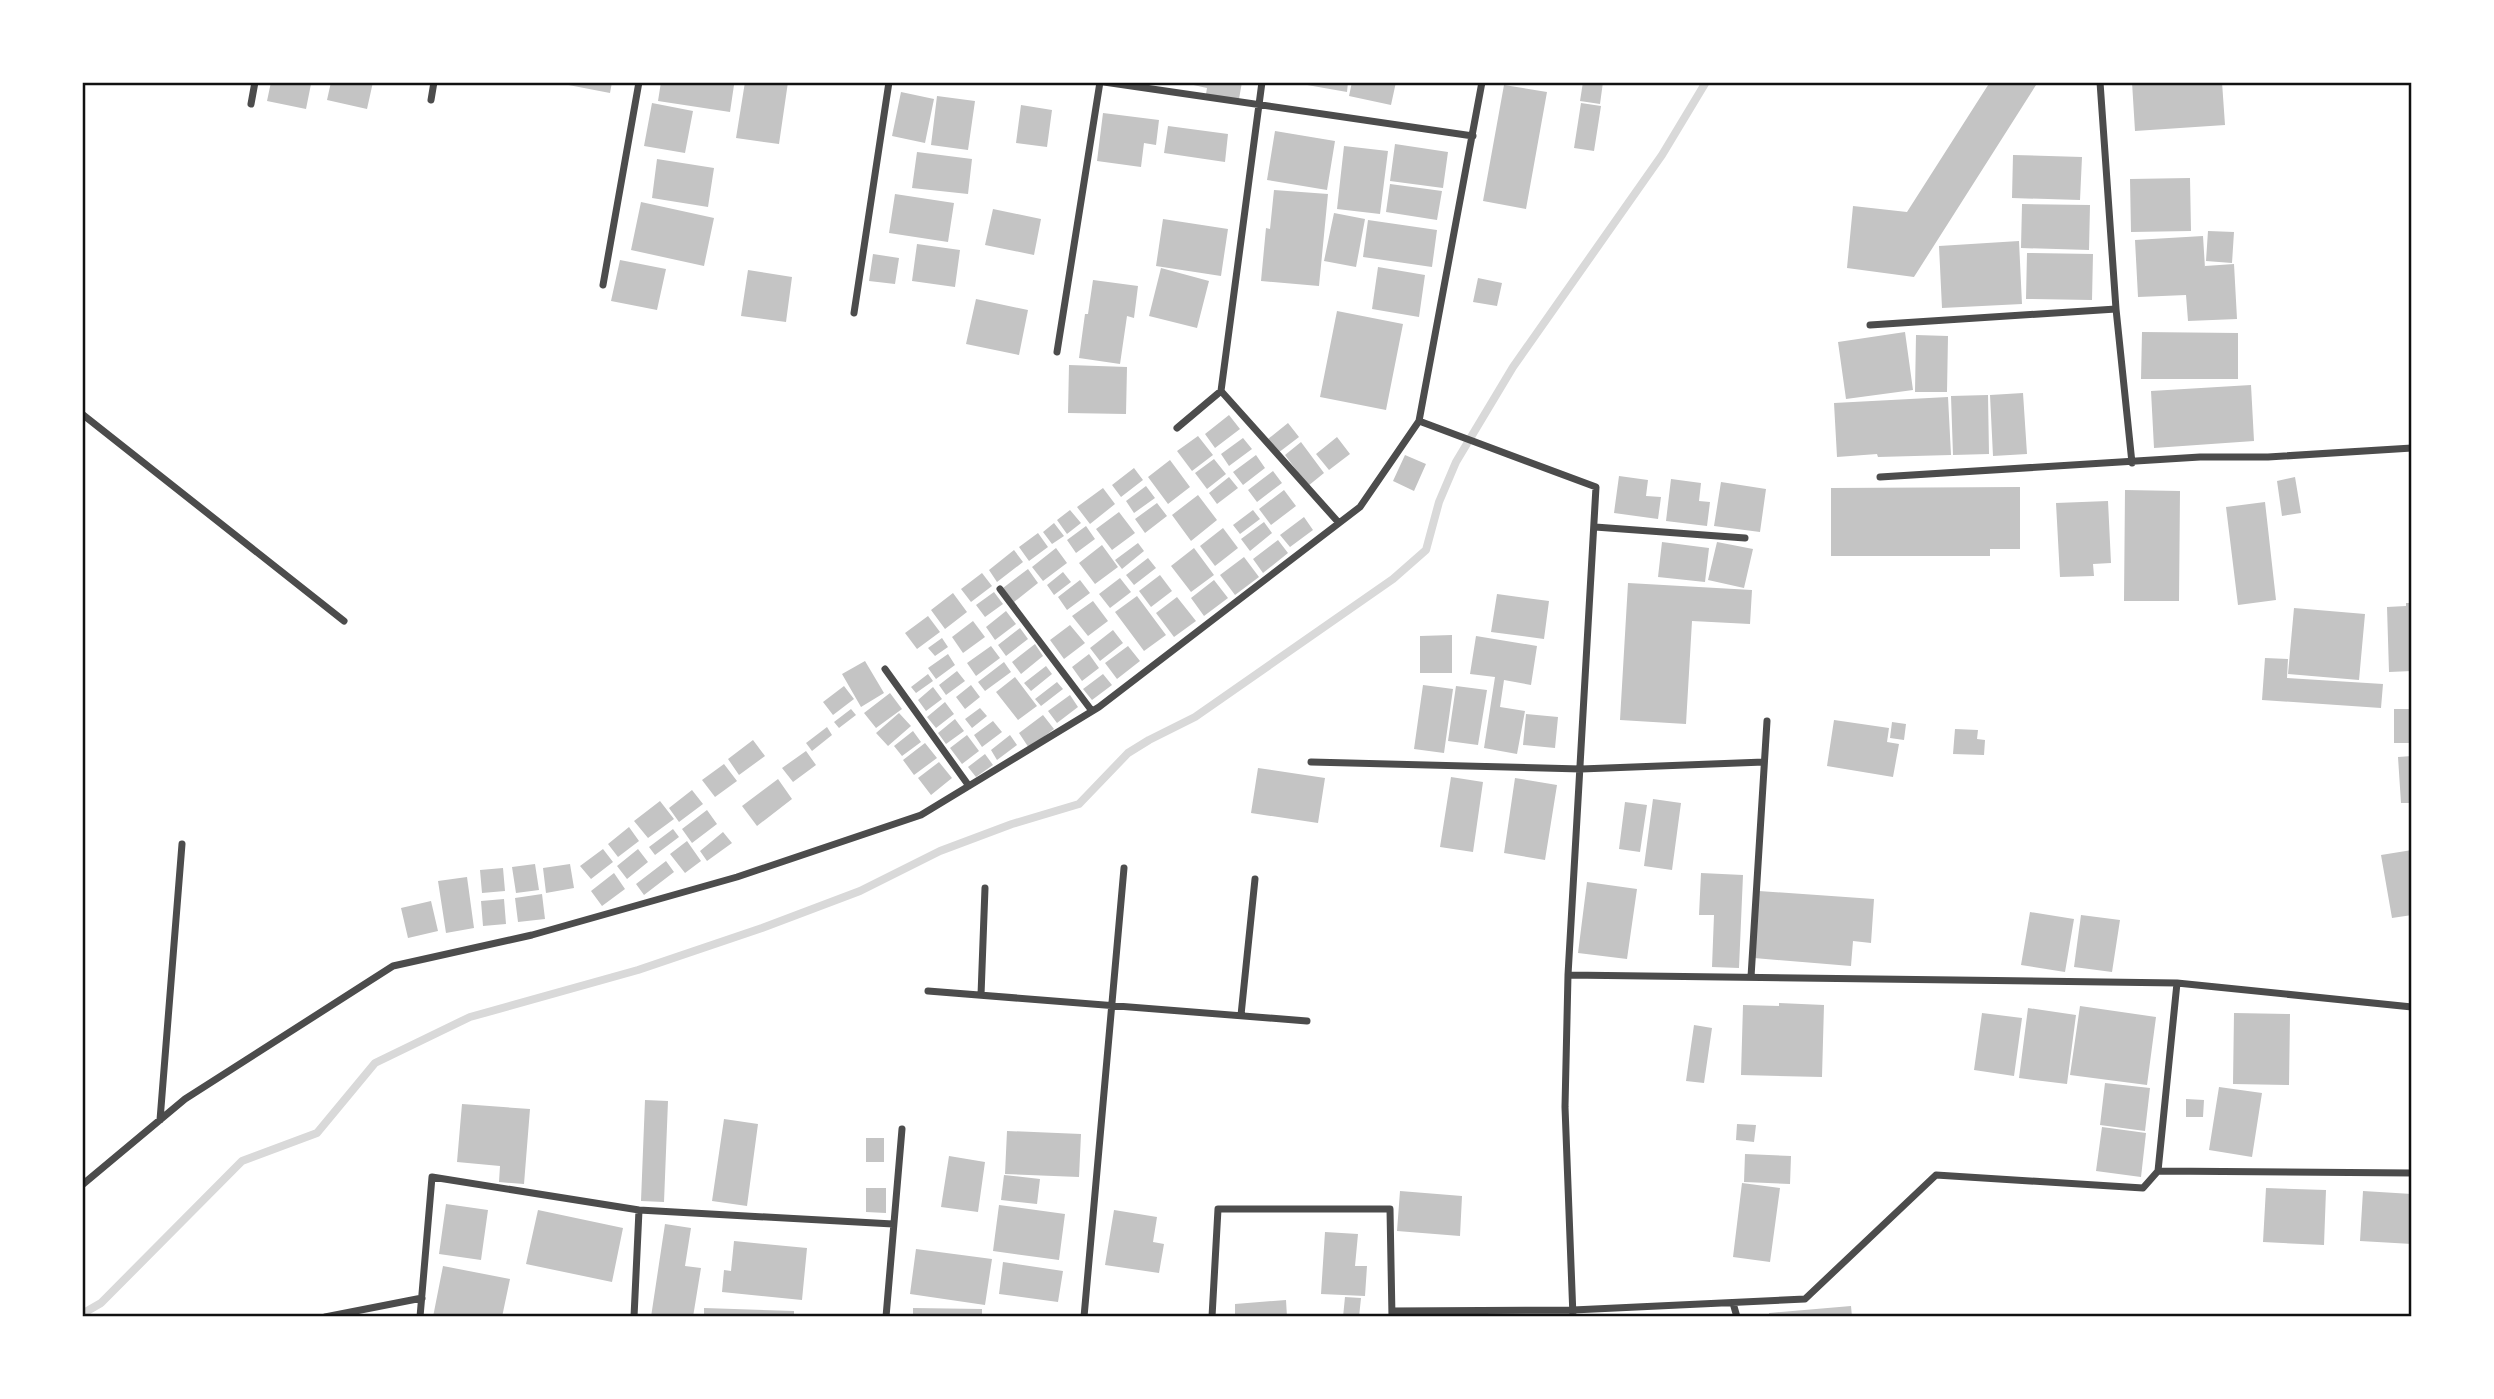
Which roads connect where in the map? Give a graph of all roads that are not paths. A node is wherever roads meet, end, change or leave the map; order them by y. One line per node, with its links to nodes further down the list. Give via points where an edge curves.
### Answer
1 (255, 82): 10 (street)
2 (435, 82): 9 (street)
3 (639, 82): 13 (street)
4 (889, 82): 15 (street)
5 (1102, 82): 11 (street); 17 (street)
6 (1262, 82): 11 (street)
7 (1482, 82): 12 (street)
8 (2099, 82): 14 (street)
9 (431, 100)
10 (251, 104)
11 (1259, 105): 12 (street); 18 (street)
12 (1472, 136): 20 (street)
13 (603, 285)
14 (2116, 309): 16 (street); 23 (street)
15 (854, 313)
16 (1870, 325)
17 (1057, 352)
18 (1221, 391): 21 (street); 25 (street)
19 (82, 414): 29 (street)
20 (1419, 421): 25 (street, via 1360,507); 26 (street, via 1597,487)
21 (1177, 428)
22 (2412, 448): 23 (street)
23 (2132, 463): 24 (street)
24 (1880, 477)
25 (1339, 523): 31 (street)
26 (1595, 527): 27 (street); 35 (street)
27 (1745, 538)
28 (1000, 589): 31 (street)
29 (344, 621)
30 (885, 669): 36 (street)
31 (1092, 711): 36 (street)
32 (1767, 721): 34 (street)
33 (1311, 762): 35 (street)
34 (1764, 762): 35 (street); 42 (street)
35 (1581, 769): 41 (street)
36 (969, 786): 50 (street, via 921,816 737,877 532,935 393,966 185,1099)
37 (182, 845): 50 (street)
38 (1124, 868): 46 (street)
39 (1255, 879): 48 (street)
40 (985, 888): 45 (street)
41 (1568, 975): 42 (street); 59 (street, via 1565,1107)
42 (1751, 977): 43 (street)
43 (2177, 983): 47 (street); 52 (street)
44 (928, 991): 45 (street)
45 (981, 995): 46 (street)
46 (1112, 1004): 48 (street); 65 (street)
47 (2412, 1007)
48 (1241, 1015): 49 (street)
49 (1307, 1021)
50 (160, 1120): 54 (street)
51 (902, 1129): 56 (street)
52 (2158, 1171): 53 (street); 58 (street, via 2143,1188 1936,1175 1805,1299)
53 (2412, 1173)
54 (82, 1185)
55 (639, 1210): 56 (street); 57 (street, via 432,1177); 63 (street)
56 (893, 1224): 64 (street)
57 (422, 1298): 61 (street); 62 (street)
58 (1733, 1303): 59 (street); 67 (street)
59 (1573, 1313): 60 (street)
60 (1392, 1314): 66 (street, via 1390,1209 1218,1209)
61 (325, 1317)
62 (420, 1317)
63 (634, 1317)
64 (886, 1317)
65 (1083, 1317)
66 (1212, 1317)
67 (1737, 1317)

